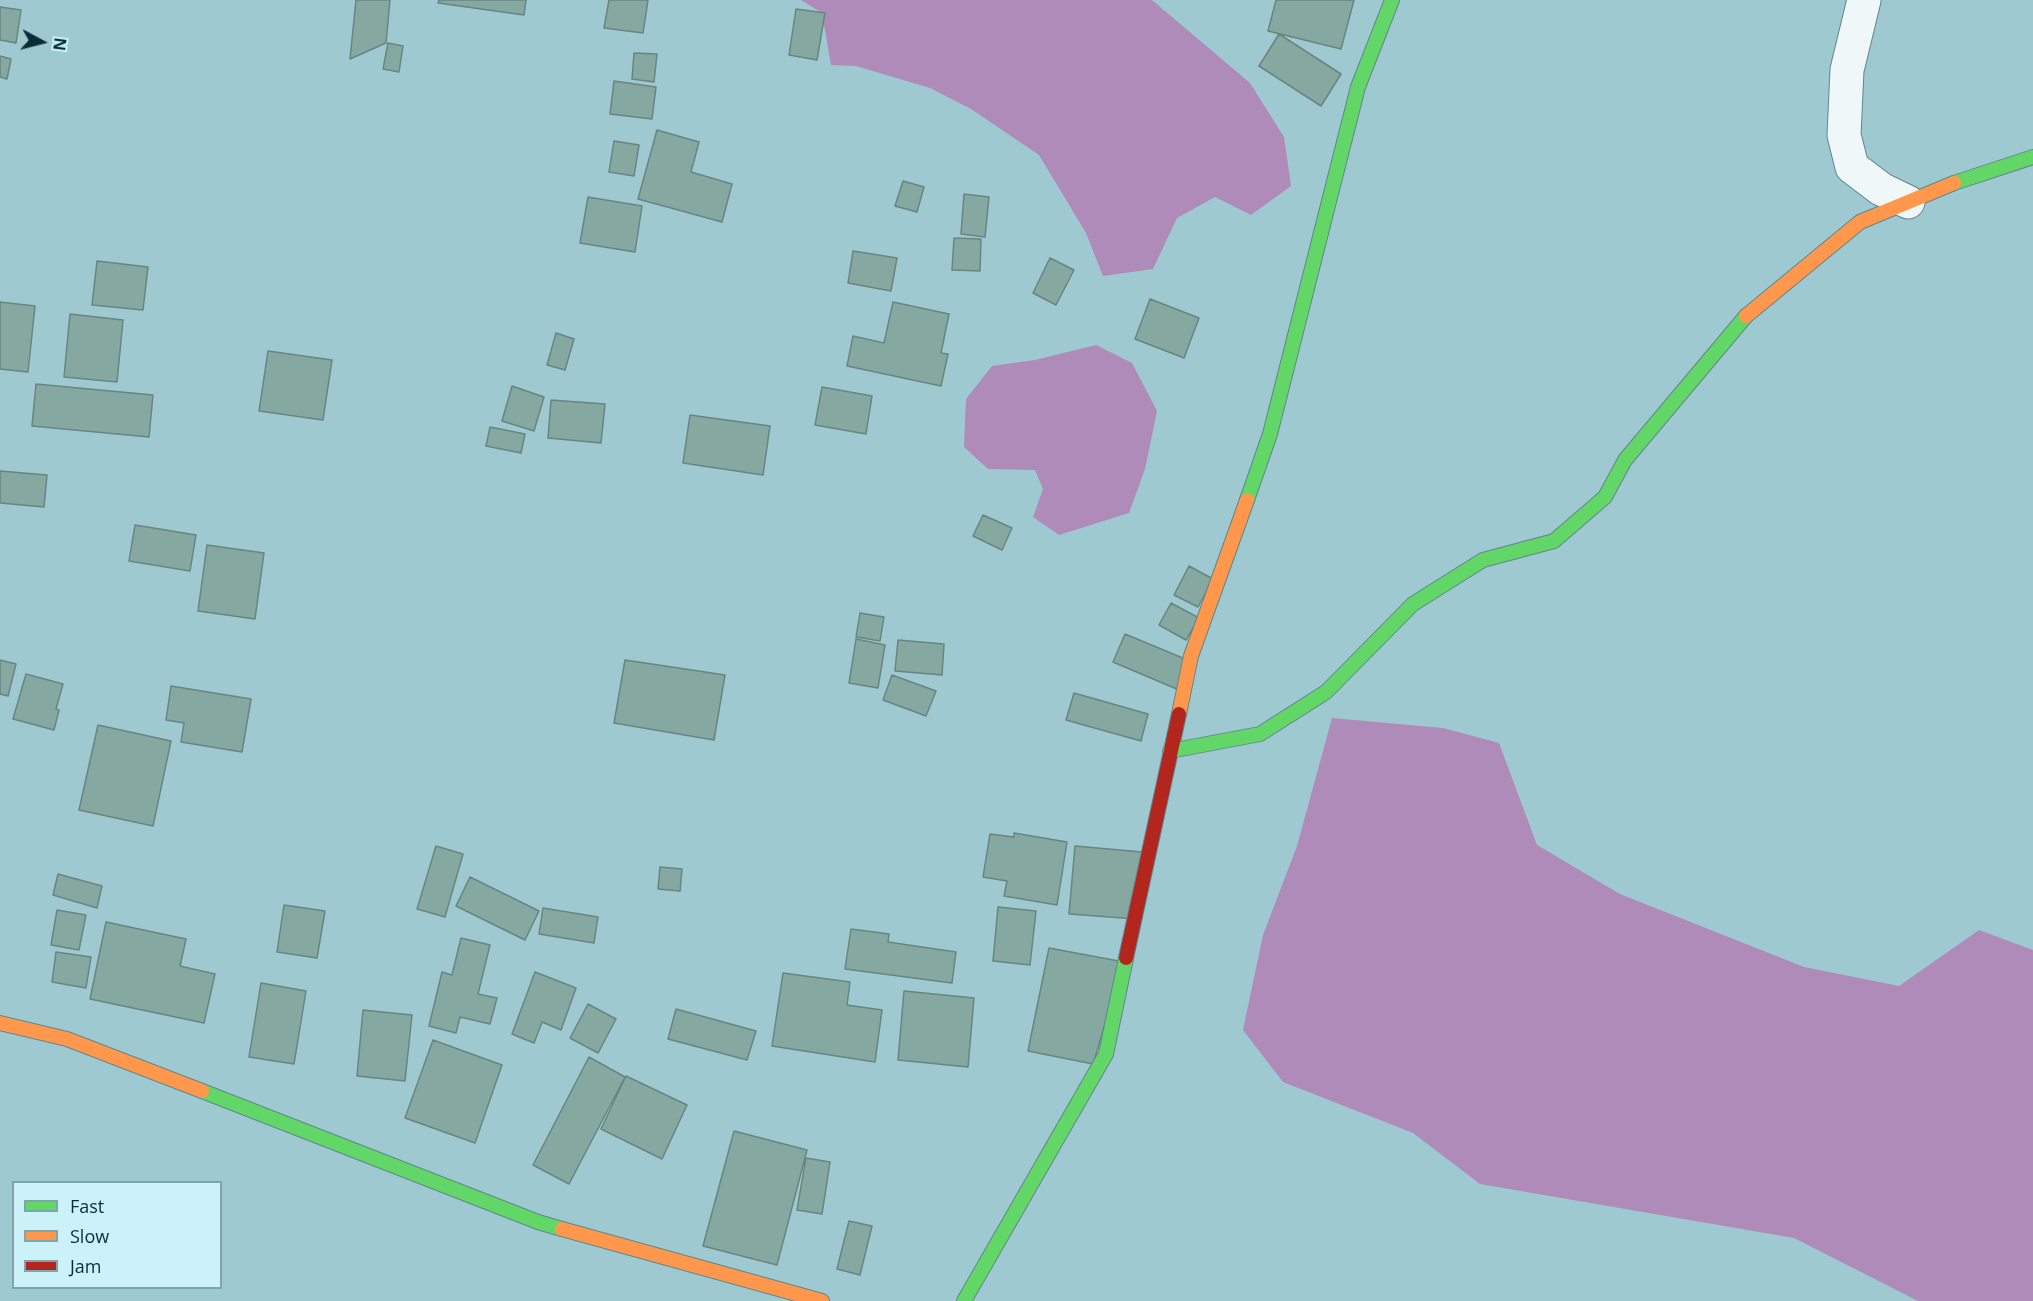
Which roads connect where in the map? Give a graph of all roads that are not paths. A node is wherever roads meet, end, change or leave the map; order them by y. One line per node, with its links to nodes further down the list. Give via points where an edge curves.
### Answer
1 (1392, 0): 5 (street, via 1358,87 1270,434 1191,656)
2 (1864, 0): 4 (street, via 1847,70 1845,135 1852,167 1881,189)
3 (2033, 157): 4 (street)
4 (1908, 202): 5 (street, via 1860,222 1747,315 1624,460 1605,497 1554,541 1484,560 1413,604 1326,692 1260,734)
5 (1170, 751): 8 (street, via 1106,1054)
6 (0, 1023): 7 (street, via 67,1039 538,1222)
7 (822, 1301)
8 (964, 1301)

